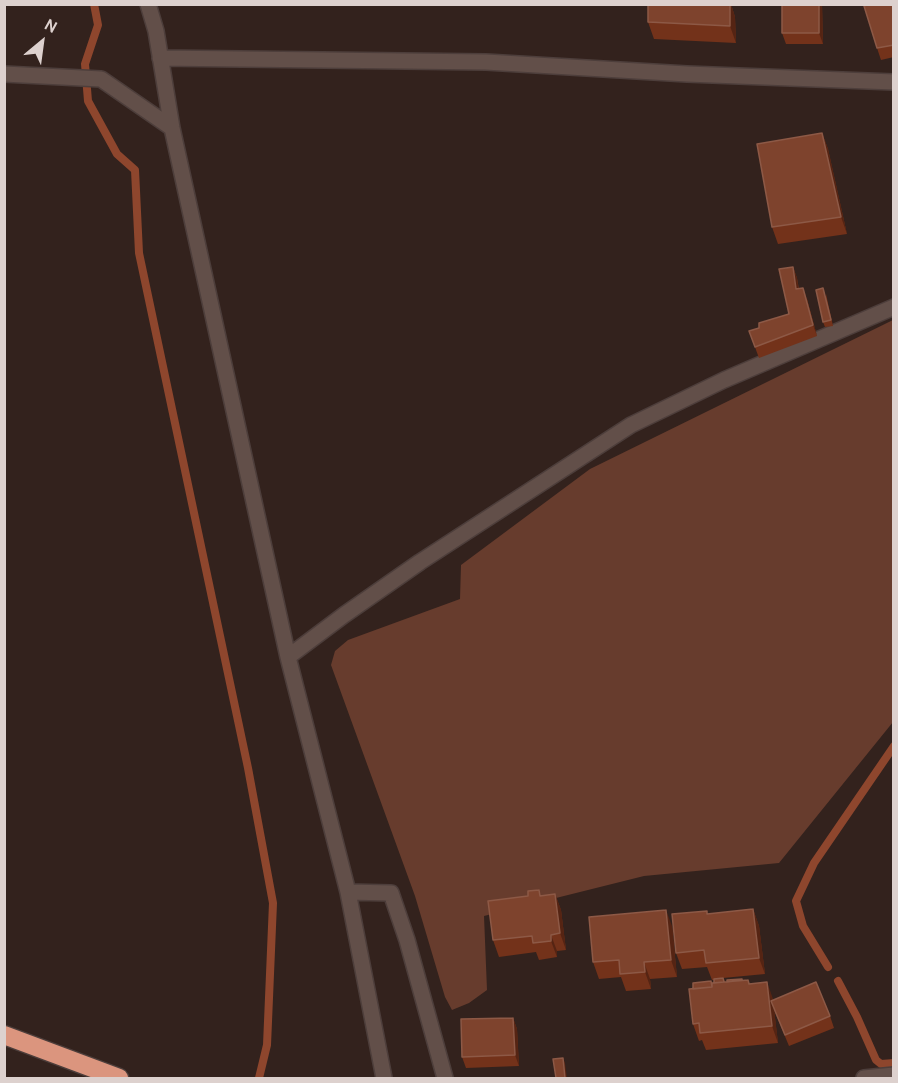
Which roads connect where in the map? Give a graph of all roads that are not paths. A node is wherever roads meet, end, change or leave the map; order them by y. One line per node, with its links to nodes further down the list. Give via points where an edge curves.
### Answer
1 (148, 4): 2 (street)
2 (160, 58): 4 (street, via 486,62); 5 (street)
3 (4, 74): 5 (street, via 101,79)
4 (894, 82)
5 (172, 128): 7 (street)
6 (894, 307): 7 (street, via 631,425 420,562)
7 (288, 657): 8 (street)
8 (348, 892): 12 (street); 13 (street, via 391,893)
9 (4, 1035): 11 (highway)
10 (894, 1075): 14 (street)
11 (119, 1078)
12 (384, 1078)
13 (445, 1078)
14 (864, 1078)

